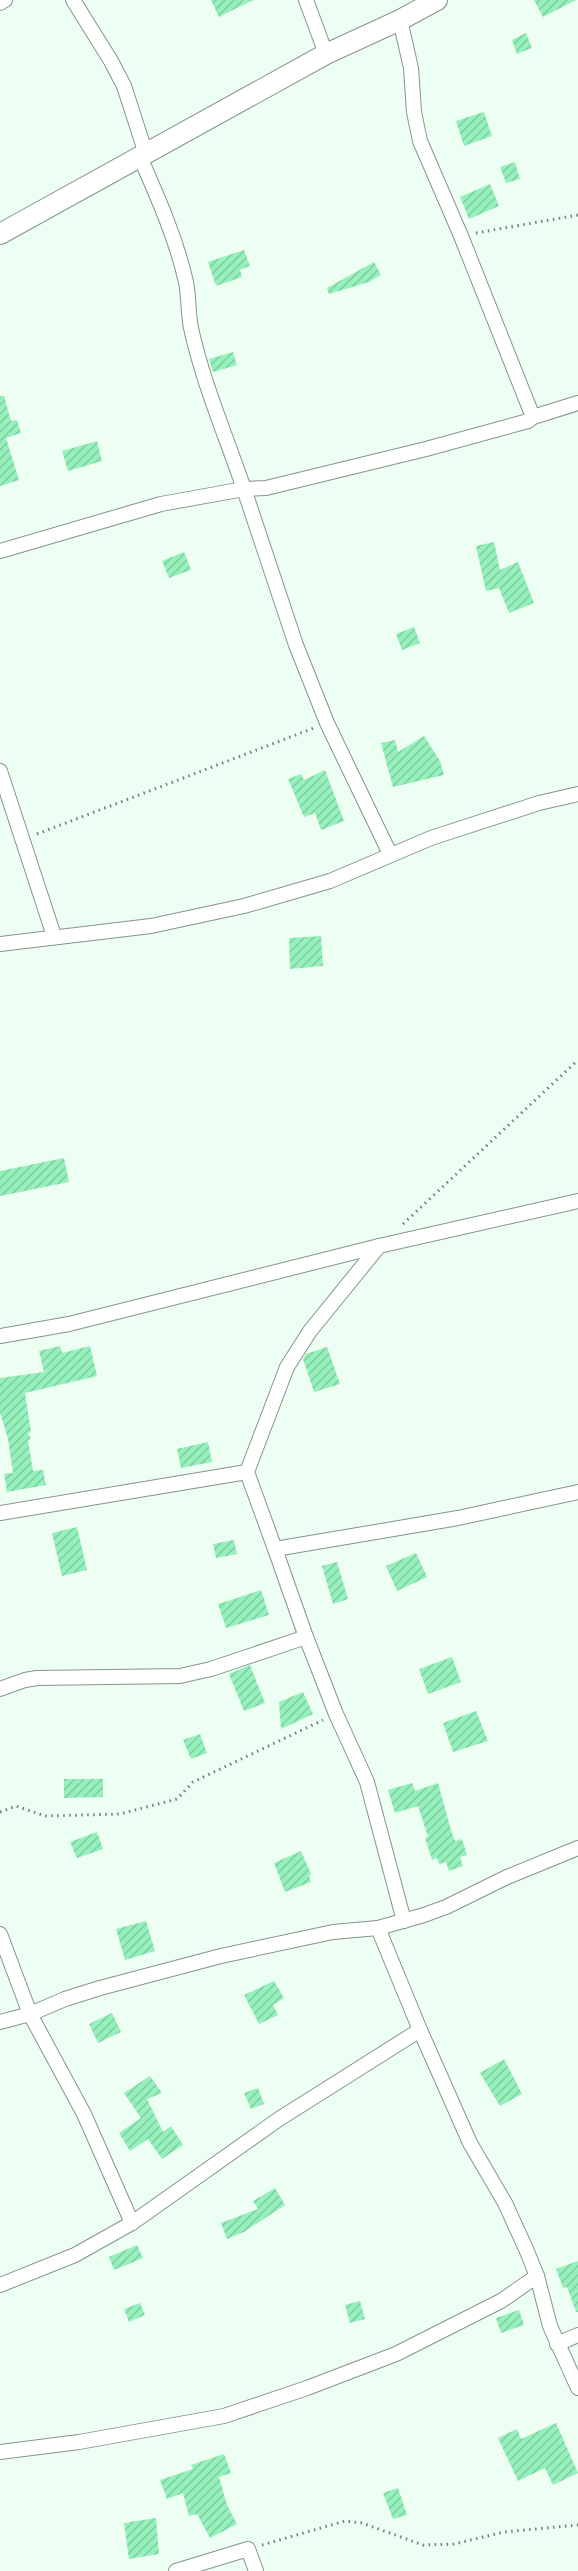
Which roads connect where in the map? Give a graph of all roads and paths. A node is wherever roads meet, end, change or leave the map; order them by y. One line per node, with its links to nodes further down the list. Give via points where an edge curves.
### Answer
1 (5, 0): 5 (street)
2 (73, 0): 8 (street, via 124,86)
3 (306, 0): 7 (street)
4 (437, 0): 6 (street)
5 (0, 3)
6 (400, 20): 7 (street); 11 (street, via 411,68 420,141)
7 (326, 54): 8 (street)
8 (143, 155): 10 (street); 14 (street, via 181,264 191,327)
9 (578, 215): 11 (path)
10 (0, 234)
11 (461, 236): 13 (street)
12 (578, 403): 13 (street)
13 (532, 417): 14 (street, via 426,449 266,488)
14 (244, 489): 15 (street, via 161,504); 16 (street, via 296,645)
15 (0, 551)
16 (327, 723): 19 (path); 20 (street)
17 (0, 771): 19 (street)
18 (578, 794): 20 (street, via 539,803)
19 (24, 840): 21 (street)
20 (390, 854): 21 (street, via 330,881 244,906 150,926)
21 (54, 936): 22 (street)
22 (0, 944)
23 (578, 1060): 25 (path)
24 (578, 1201): 25 (street)
25 (379, 1246): 26 (street, via 69,1324); 27 (street, via 310,1331 287,1367)
26 (0, 1336)
27 (247, 1472): 29 (street); 30 (street)
28 (578, 1492): 30 (street, via 458,1518)
29 (0, 1513)
30 (275, 1549): 31 (street)
31 (306, 1637): 32 (street, via 180,1676 37,1678); 33 (street)
32 (0, 1689)
33 (336, 1714): 34 (path, via 193,1782 177,1798 120,1814 45,1816 16,1806); 36 (street, via 367,1782)
34 (0, 1812)
35 (578, 1848): 36 (street, via 446,1907)
36 (404, 1920): 37 (street)
37 (378, 1928): 39 (street, via 333,1932 221,1956 100,1988); 41 (street)
38 (0, 1934): 39 (street)
39 (30, 2014): 40 (street); 42 (street, via 84,2114)
40 (0, 2022)
41 (420, 2030): 42 (street, via 279,2119); 43 (street, via 470,2143 505,2203)
42 (132, 2223): 44 (street, via 75,2255)
43 (537, 2276): 46 (street); 48 (street, via 501,2301 396,2354 224,2416)
44 (0, 2285)
45 (578, 2334): 46 (street)
46 (557, 2344): 47 (street)
47 (578, 2388)
48 (0, 2452)
49 (578, 2525): 50 (path, via 423,2545 362,2523 345,2521)
50 (248, 2549): 51 (street); 52 (street)
51 (176, 2571)
52 (256, 2571)

